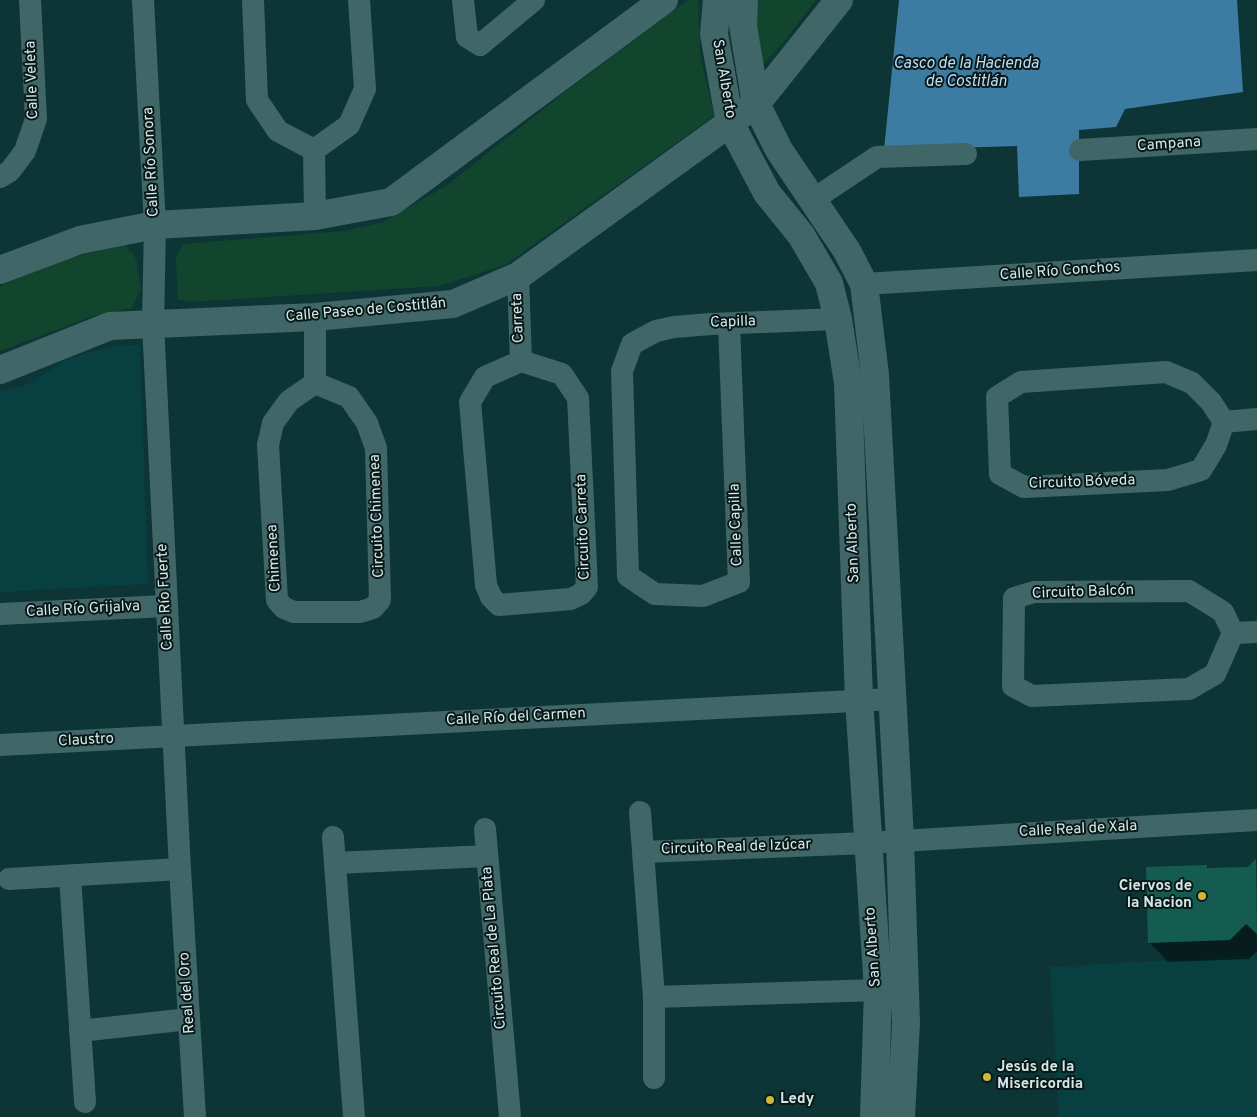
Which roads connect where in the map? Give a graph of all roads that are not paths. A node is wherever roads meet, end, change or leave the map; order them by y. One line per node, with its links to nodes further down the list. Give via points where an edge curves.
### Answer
1 (30, 0): 17 (street, Calle Veleta, via 36,120 26,150 10,171)
2 (143, 0): 20 (street, Calle Río Sonora)
3 (253, 0): 14 (street, via 256,100 278,130)
4 (359, 0): 14 (street, via 366,89 349,126)
5 (462, 0): 6 (street, via 467,37 480,45)
6 (534, 0)
7 (664, 0): 19 (street, via 391,202)
8 (717, 0): 12 (street, San Alberto, via 714,34)
9 (744, 0): 11 (street, San Alberto, via 743,26)
10 (838, 0): 11 (street, Calle Paseo de Costitlán)
11 (756, 104): 12 (street, Calle Paseo de Costitlán); 18 (street, San Alberto, via 779,150)
12 (730, 123): 23 (street, Calle Paseo de Costitlán); 26 (street, San Alberto, via 767,193 801,235 829,283)
13 (1257, 139): 15 (street, Campana)
14 (314, 150): 19 (street)
15 (1080, 150)
16 (966, 154): 18 (street, via 877,157)
17 (0, 177)
18 (811, 201): 24 (street, San Alberto, via 847,251)
19 (316, 216): 20 (street)
20 (155, 224): 22 (street, via 80,240); 27 (street, Calle Río Sonora)
21 (1257, 260): 24 (street, Calle Río Conchos)
22 (0, 270)
23 (518, 276): 25 (street, Calle Paseo de Costitlán, via 453,304); 30 (street, Carreta)
24 (864, 284): 41 (street, San Alberto, via 875,375)
25 (315, 317): 27 (street, Calle Paseo de Costitlán); 32 (street)
26 (838, 319): 28 (street, Capilla); 40 (street, San Alberto, via 848,383)
27 (153, 324): 31 (street, Calle Paseo de Costitlán, via 110,326); 35 (street, Calle Río Fuerte)
28 (729, 324): 29 (street, Capilla, via 665,329); 29 (street, Calle Capilla, via 739,582 703,596 655,594 628,576 622,371)
29 (632, 344)
30 (521, 361): 30 (street, Circuito Carreta, via 562,374 578,398 587,587 571,599 499,605 491,598 486,585 470,402 485,377)
31 (0, 370)
32 (315, 383): 36 (street, Circuito Chimenea, via 349,397 367,423 376,448 380,600); 36 (street, Chimenea, via 289,401 273,423 268,445 277,600 294,612 360,612)
33 (1257, 419): 34 (street)
34 (1224, 422): 34 (street, Circuito Bóveda, via 1216,445 1201,470 1168,480 1024,487 1000,474 997,397 1021,382 1166,372 1192,383 1211,402)
35 (166, 606): 37 (street, Calle Río Grijalva); 42 (street, Calle Río Fuerte)
36 (373, 608)
37 (0, 614)
38 (1257, 632): 39 (street)
39 (1233, 633): 39 (street, Circuito Balcón, via 1216,674 1189,689 1032,696 1013,686 1014,598 1034,592 1189,591 1223,612)
40 (859, 699): 41 (street, Calle Río del Carmen); 42 (street, Calle Río del Carmen); 49 (street, San Alberto)
41 (892, 699): 48 (street, San Alberto)
42 (173, 737): 43 (street, Claustro); 53 (street, Calle Río Fuerte)
43 (0, 745)
44 (640, 812): 50 (street)
45 (1257, 820): 48 (street, Calle Real de Xala)
46 (485, 829): 51 (street)
47 (332, 837): 52 (street)
48 (900, 840): 49 (street, Calle Real de Xala); 66 (street, San Alberto, via 906,1023)
49 (867, 843): 50 (street, Circuito Real de Izúcar); 56 (street, San Alberto)
50 (644, 852): 57 (street, Circuito Real de Izúcar)
51 (487, 856): 52 (street, Circuito Real de La Plata); 64 (street, Circuito Real de La Plata)
52 (335, 863): 63 (street)
53 (180, 869): 54 (street); 58 (street, Real del Oro)
54 (70, 876): 55 (street); 59 (street)
55 (9, 879)
56 (878, 990): 57 (street); 65 (street, San Alberto)
57 (654, 997): 60 (street, Circuito Real de Izúcar)
58 (189, 1019): 59 (street); 62 (street, Real del Oro)
59 (80, 1031): 61 (street)
60 (654, 1078)
61 (85, 1102)
62 (195, 1117)
63 (354, 1117)
64 (510, 1117)
65 (874, 1117)
66 (901, 1117)

